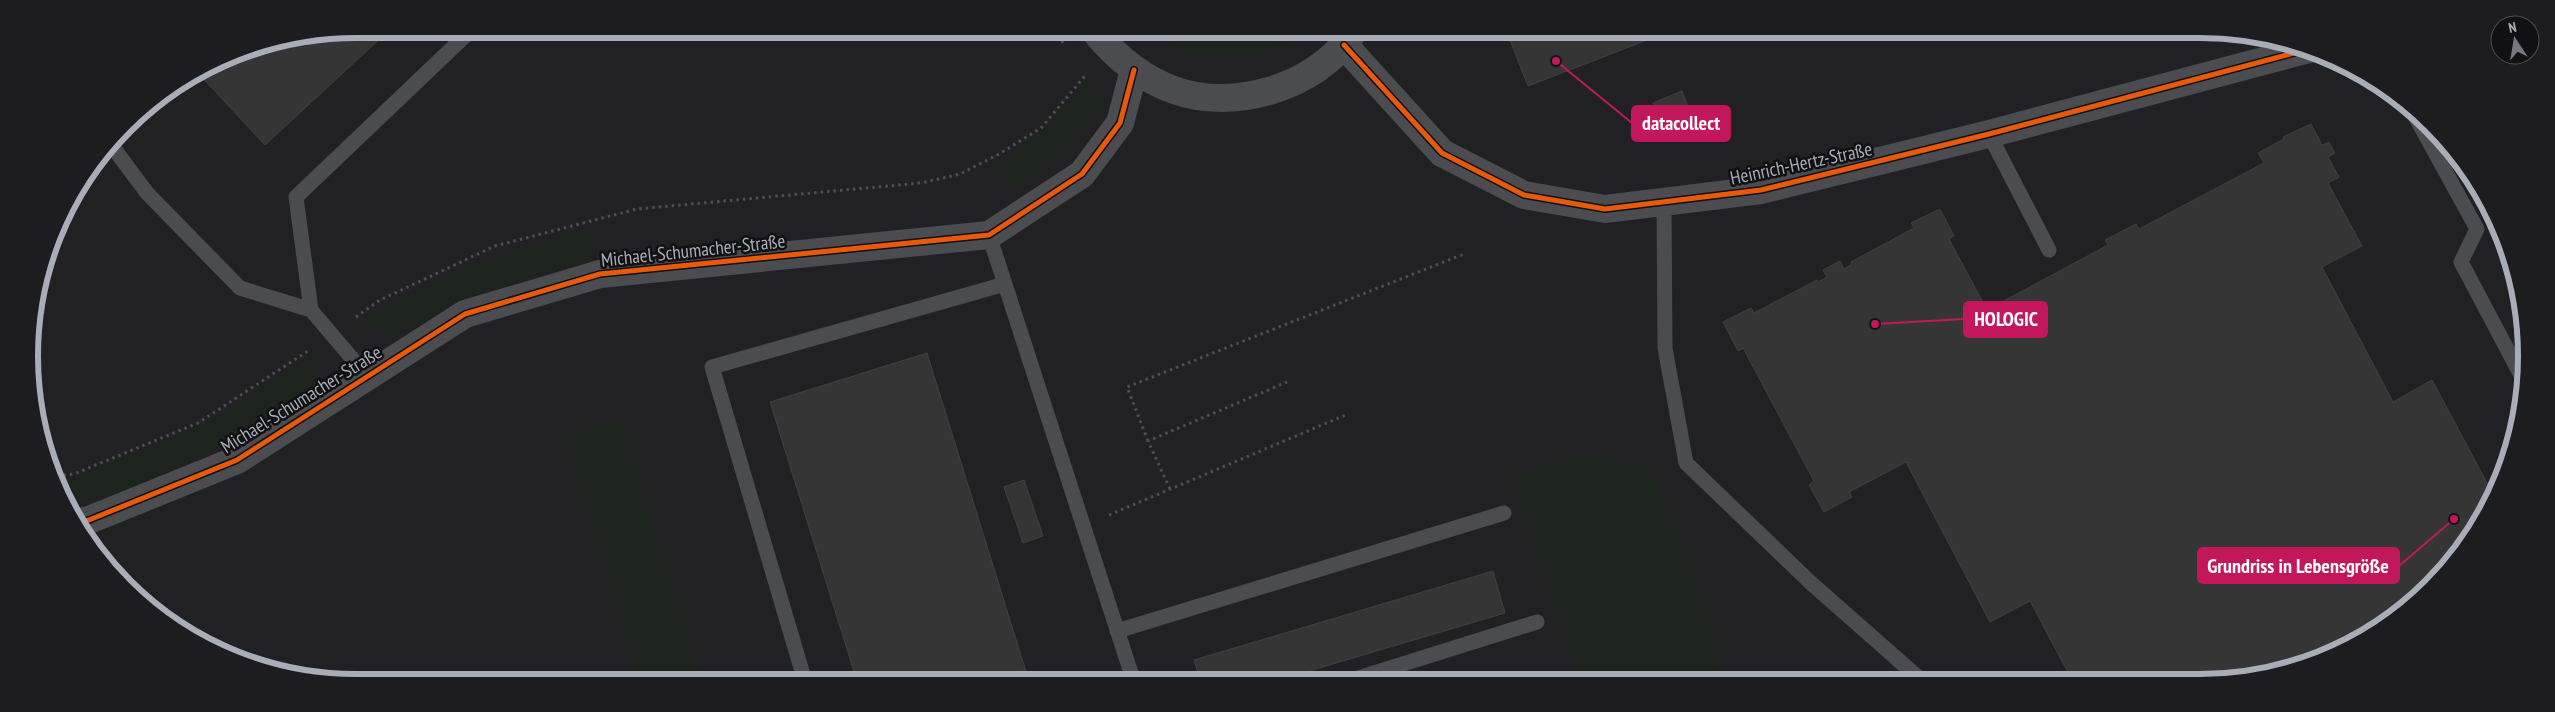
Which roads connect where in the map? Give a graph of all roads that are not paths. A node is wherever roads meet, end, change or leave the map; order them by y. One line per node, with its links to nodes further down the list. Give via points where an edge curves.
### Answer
1 (463, 38): 13 (lane, via 296,198)
2 (1101, 38): 5 (street)
3 (1347, 40): 5 (street, via 1308,75 1266,93 1220,99 1175,91); 9 (street, Heinrich-Hertz-Straße, via 1442,153 1524,195 1605,209)
4 (2296, 52): 7 (street, Heinrich-Hertz-Straße)
5 (1134, 70): 10 (street, Michael-Schumacher-Straße, via 1120,123 1082,174)
6 (2422, 129): 14 (lane, via 2477,230 2461,262)
7 (1989, 134): 9 (street, Heinrich-Hertz-Straße, via 1761,190); 11 (lane)
8 (114, 149): 13 (lane, via 147,193 240,288)
9 (1664, 202): 23 (lane, via 1665,348 1686,463 1811,584)
10 (989, 234): 12 (lane); 15 (street, Michael-Schumacher-Straße, via 600,274 465,314)
11 (2049, 250)
12 (1005, 284): 19 (lane); 20 (lane, via 712,367)
13 (311, 310): 15 (lane)
14 (2517, 369)
15 (367, 376): 17 (street, Michael-Schumacher-Straße, via 237,460)
16 (1504, 513): 19 (lane)
17 (84, 521)
18 (1537, 622): 22 (lane)
19 (1117, 631): 21 (lane)
20 (803, 674)
21 (1132, 674)
22 (1372, 674)
23 (1914, 674)

